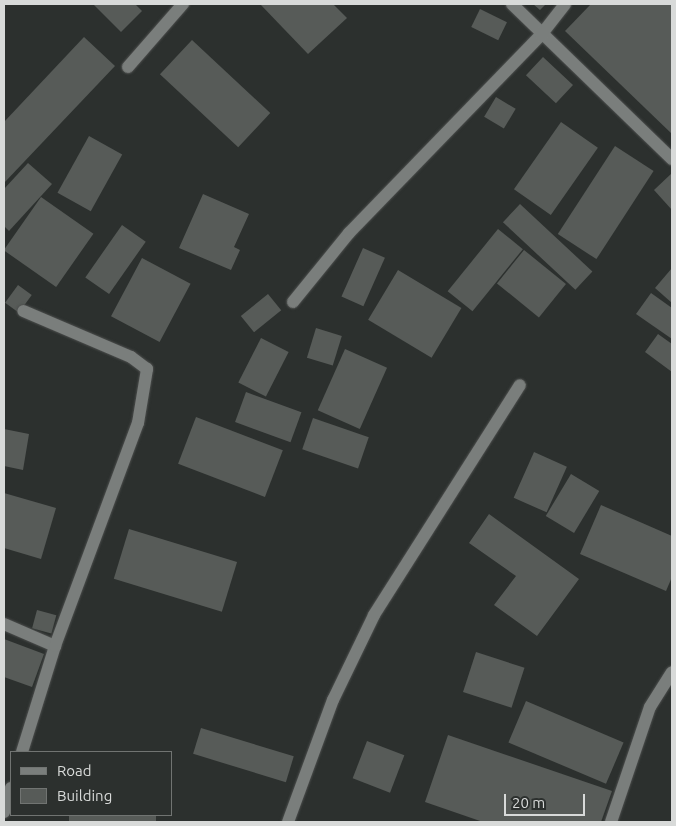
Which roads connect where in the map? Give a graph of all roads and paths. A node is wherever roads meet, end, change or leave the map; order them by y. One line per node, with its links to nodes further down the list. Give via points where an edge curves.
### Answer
1 (183, 4): 5 (street)
2 (512, 4): 4 (street)
3 (565, 4): 4 (street)
4 (541, 35): 6 (street); 7 (street, via 349,233)
5 (128, 67)
6 (672, 159)
7 (293, 302)
8 (23, 311): 11 (street, via 131,357 146,369 138,423)
9 (520, 384): 16 (street, via 374,615 333,700)
10 (4, 624): 11 (street)
11 (55, 646): 13 (street)
12 (672, 672): 17 (street, via 650,707)
13 (22, 751)
14 (10, 791): 15 (street)
15 (4, 812)
16 (288, 822)
17 (611, 822)

